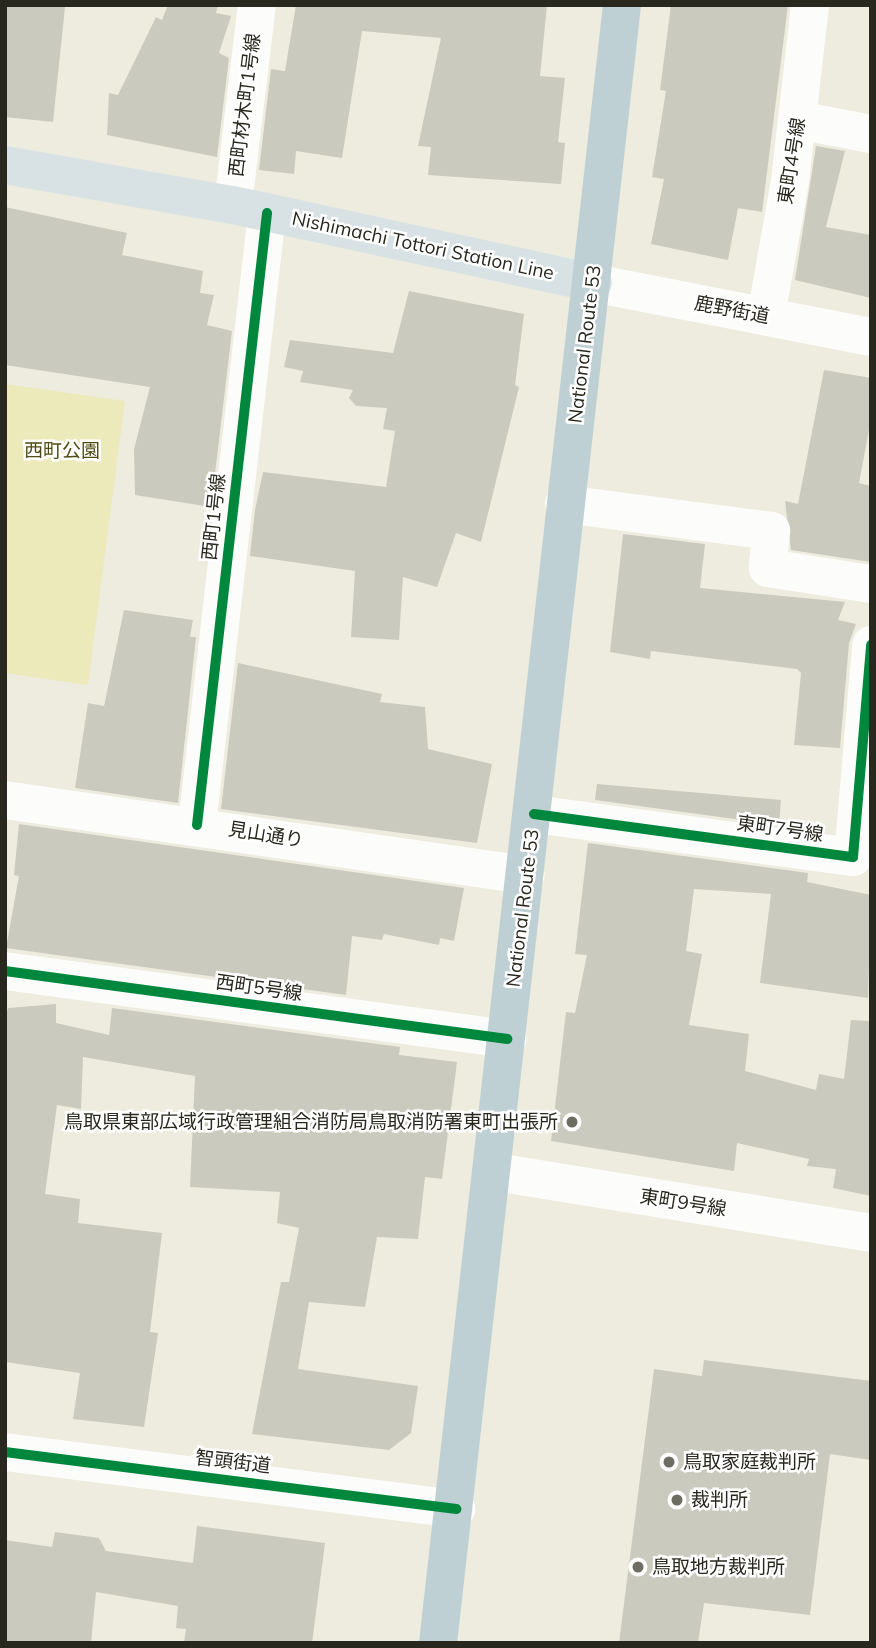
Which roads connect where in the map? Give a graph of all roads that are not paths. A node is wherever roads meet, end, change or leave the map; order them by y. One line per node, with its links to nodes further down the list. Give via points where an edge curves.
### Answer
1 (257, 5): 7 (street, 西町材木町1号線)
2 (622, 5): 8 (highway, National Route 53)
3 (810, 5): 4 (street, 東町4号線)
4 (798, 120): 5 (street); 9 (street, 東町4号線)
5 (871, 134)
6 (5, 165): 7 (main road, Nishimachi Tottori Station Line)
7 (250, 209): 8 (main road, Nishimachi Tottori Station Line); 16 (street, 西町1号線)
8 (593, 283): 9 (street, 鹿野街道); 11 (highway, National Route 53)
9 (766, 316): 10 (street, 鹿野街道)
10 (871, 337)
11 (564, 504): 12 (street, via 771,531 768,568); 15 (highway, National Route 53)
12 (871, 584)
13 (871, 645): 15 (street, 東町7号線, via 853,857)
14 (6, 811): 16 (street, 見山通り)
15 (534, 814): 17 (highway, National Route 53)
16 (197, 825): 17 (street, 見山通り)
17 (526, 874): 19 (highway, National Route 53)
18 (5, 971): 19 (street, 西町5号線)
19 (507, 1039): 20 (highway, National Route 53)
20 (495, 1172): 21 (street, 東町9号線); 23 (highway, National Route 53)
21 (871, 1233)
22 (5, 1452): 23 (street, 智頭街道)
23 (456, 1509): 24 (highway, National Route 53)
24 (438, 1643)

